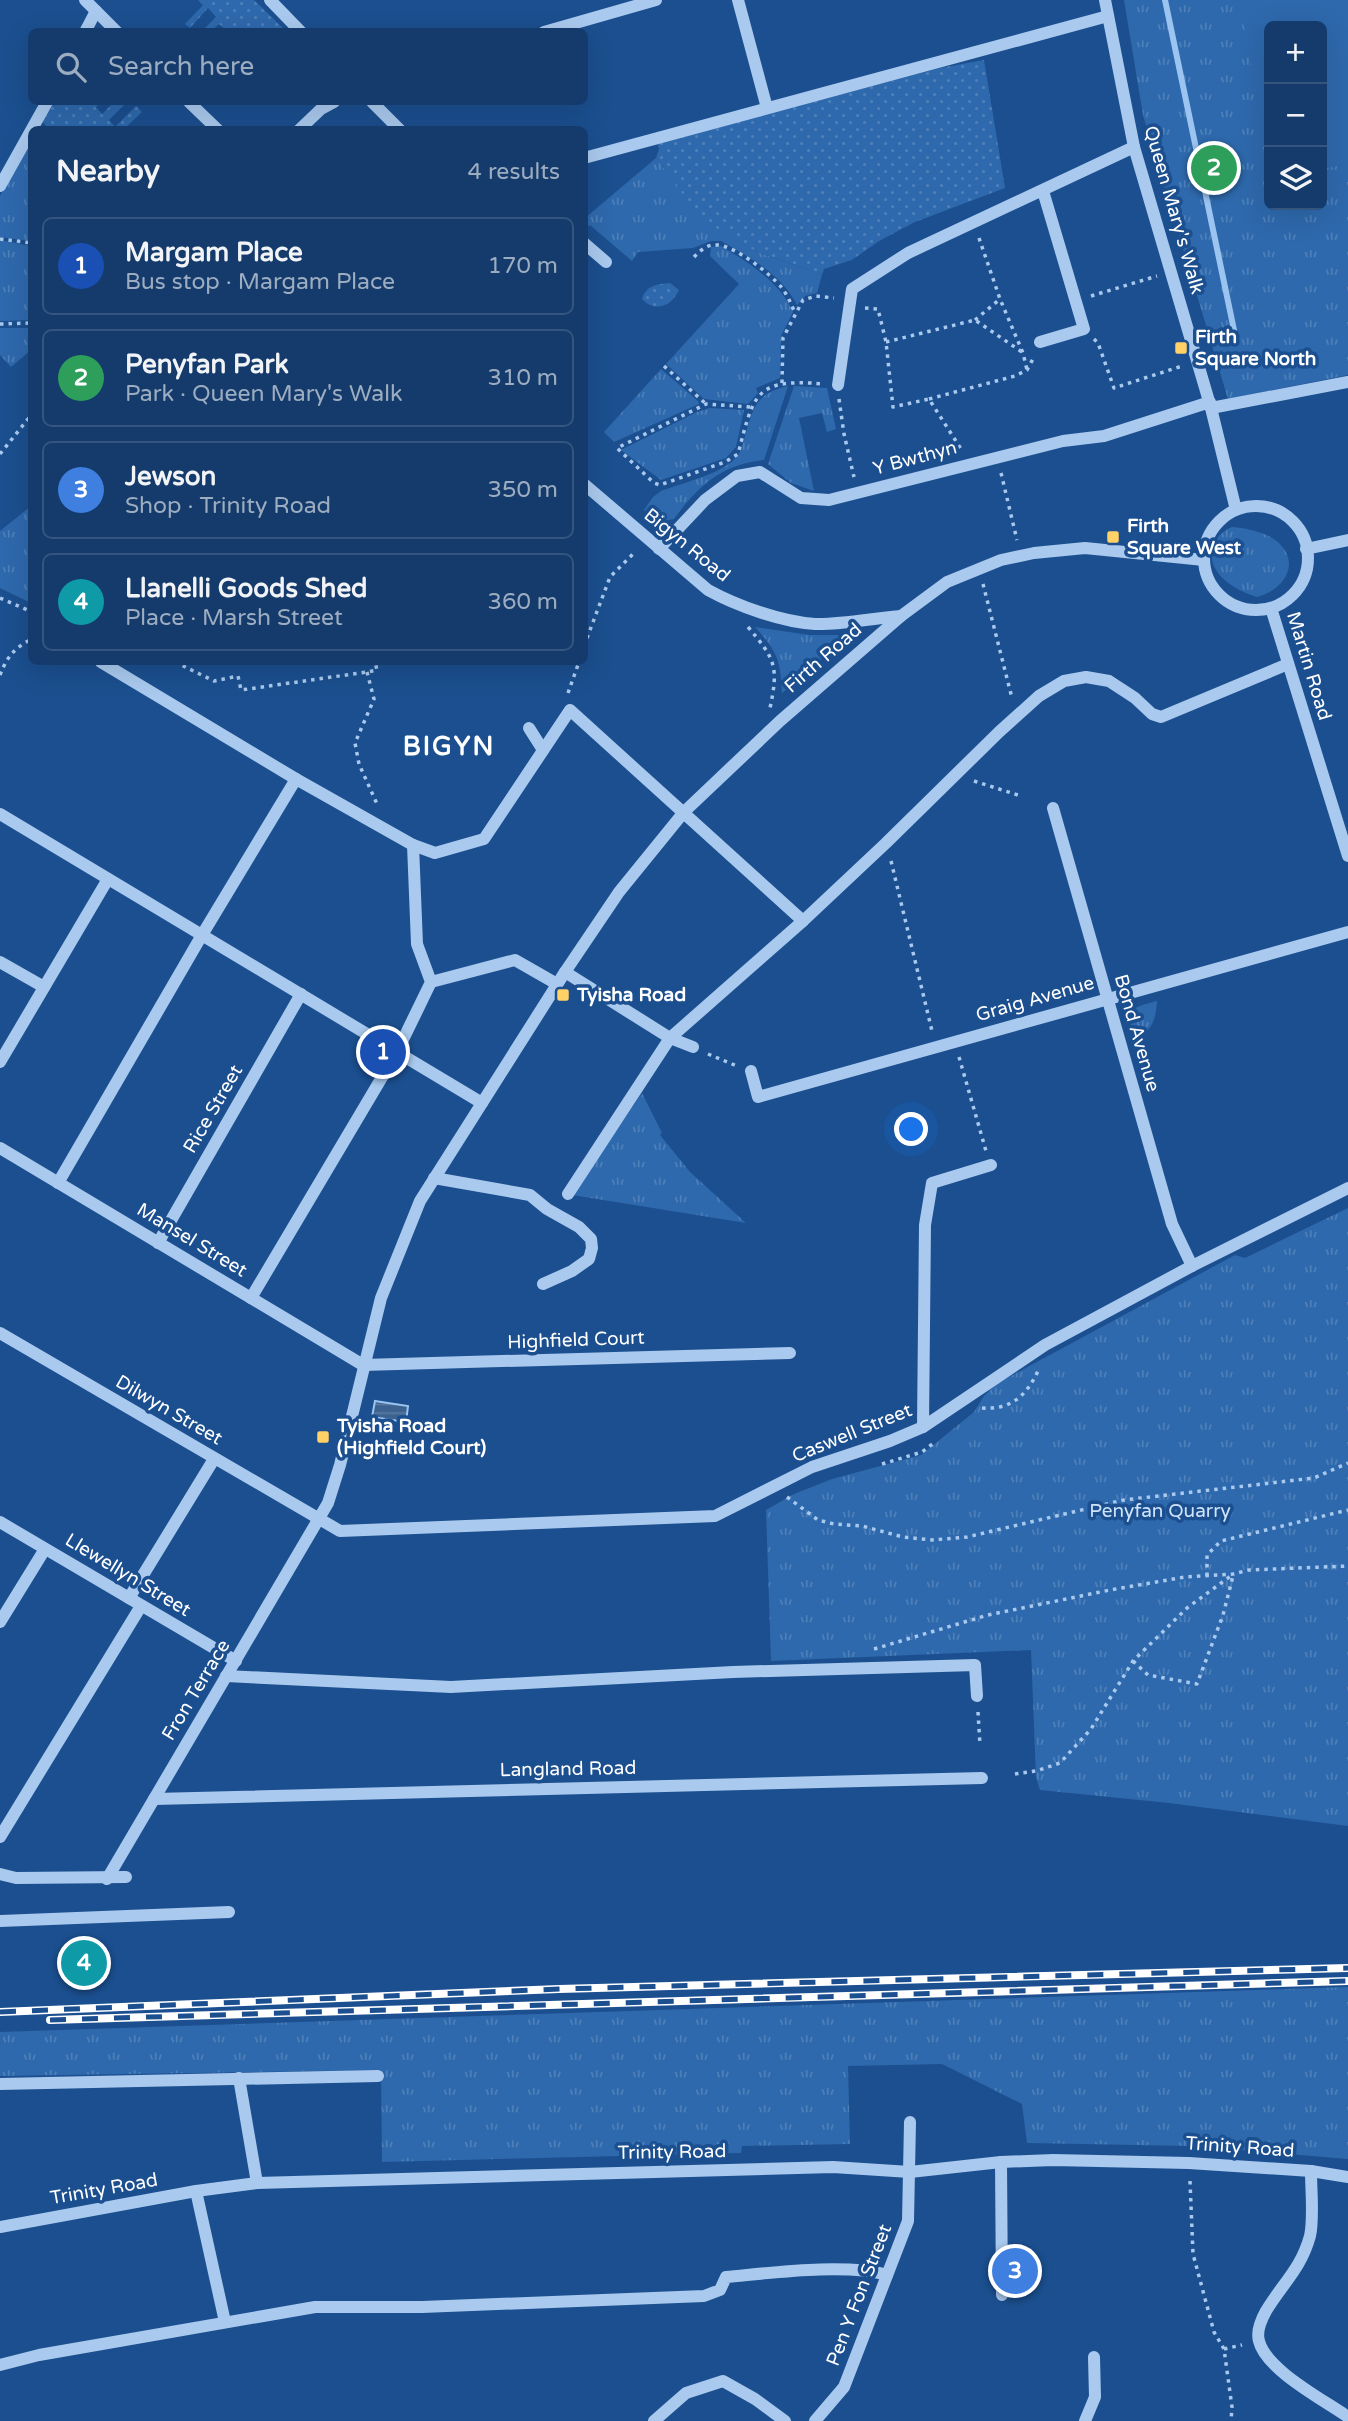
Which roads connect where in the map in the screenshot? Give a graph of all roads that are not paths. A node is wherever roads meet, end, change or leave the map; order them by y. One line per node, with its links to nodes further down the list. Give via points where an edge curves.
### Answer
1 (85, 0): 6 (street)
2 (270, 0): 10 (street)
3 (656, 0): 11 (street)
4 (738, 0): 16 (street)
5 (1105, 0): 7 (street, Queen Mary's Walk)
6 (96, 11): 8 (street); 9 (street)
7 (1108, 16): 16 (street); 22 (street, Queen Mary's Walk)
8 (87, 28)
9 (113, 28)
10 (297, 28)
11 (558, 28)
12 (46, 105): 17 (street)
13 (192, 105): 18 (street)
14 (328, 105): 19 (street)
15 (375, 105): 20 (street)
16 (767, 108): 23 (street)
17 (39, 126)
18 (214, 126)
19 (303, 126)
20 (397, 126)
21 (28, 143): 24 (street)
22 (1134, 146): 25 (street); 31 (street, Queen Mary's Walk)
23 (588, 157)
24 (0, 186)
25 (1043, 191): 28 (street, via 1084,329); 30 (street, via 908,253 852,289)
26 (588, 246): 27 (street)
27 (606, 262)
28 (1040, 342)
29 (1348, 382): 31 (street, Y Bwthyn)
30 (838, 384)
31 (1211, 405): 33 (street, Queen Mary's Walk); 35 (street, Y Bwthyn, via 1104,436 1063,441 829,500 801,498 760,472 737,476 705,500)
32 (588, 487): 35 (street, Bigyn Road)
33 (1236, 510): 36 (street, via 1252,506 1284,514 1297,526); 37 (street, via 1212,530)
34 (1348, 540): 36 (street)
35 (659, 549): 39 (street, Bigyn Road, via 708,590 758,612 815,624)
36 (1306, 550): 38 (street, via 1306,573 1298,589)
37 (1203, 560): 38 (street, via 1206,576 1225,601 1254,611); 39 (street, Firth Road, via 1085,548 1021,555 947,583)
38 (1271, 608): 40 (street, Martin Road)
39 (901, 616): 46 (street, Firth Road)
40 (1288, 664): 49 (street, Martin Road); 51 (street, via 1161,717 1109,681 1086,677 1064,681 1039,696)
41 (106, 665): 44 (street)
42 (529, 727): 43 (street)
43 (542, 750): 46 (street, via 570,710); 48 (street, via 484,839 435,853)
44 (296, 779): 48 (street); 53 (street)
45 (1053, 808): 60 (street, Bond Avenue)
46 (684, 812): 51 (street); 55 (street, Firth Road, via 619,892)
47 (2, 819): 50 (street)
48 (414, 845): 56 (street, via 417,944)
49 (1348, 856)
50 (108, 879): 53 (street); 58 (street)
51 (803, 921): 61 (street)
52 (1348, 932): 60 (street, Graig Avenue)
53 (202, 935): 59 (street); 70 (street)
54 (0, 962): 58 (street)
55 (565, 972): 57 (street); 61 (street)
56 (431, 982): 57 (street, via 515,960); 63 (street)
57 (557, 984): 66 (street)
58 (44, 987): 64 (street)
59 (301, 994): 63 (street); 73 (street, Rice Street)
60 (1108, 999): 65 (street, Graig Avenue, via 758,1097); 74 (street, Bond Avenue, via 1172,1224)
61 (670, 1038): 62 (street); 72 (street)
62 (693, 1047)
63 (397, 1052): 66 (street); 76 (street)
64 (0, 1062)
65 (751, 1072)
66 (482, 1103): 69 (street)
67 (0, 1148): 70 (street, Mansel Street)
68 (990, 1165): 80 (street, via 932,1183 925,1225)
69 (434, 1178): 75 (street, via 530,1195 579,1227 591,1239 589,1259); 79 (street, via 397,1253)
70 (58, 1183): 73 (street, Mansel Street)
71 (1348, 1188): 74 (street, Caswell Street)
72 (568, 1194)
73 (158, 1242): 76 (street, Mansel Street)
74 (1192, 1266): 80 (street, Caswell Street, via 1045,1345)
75 (543, 1283)
76 (251, 1298): 79 (street, Mansel Street)
77 (0, 1333): 81 (street, Dilwyn Street)
78 (790, 1353): 79 (street, Highfield Court)
79 (363, 1365): 82 (street, via 340,1465)
80 (923, 1427): 82 (street, Caswell Street, via 812,1467 715,1516 340,1531)
81 (214, 1459): 82 (street, Dilwyn Street); 85 (street)
82 (319, 1520): 88 (street, Fron Terrace)
83 (0, 1522): 84 (street, Llewellyn Street)
84 (45, 1549): 85 (street, Llewellyn Street); 87 (street)
85 (129, 1598): 86 (street, Llewellyn Street)
86 (141, 1606): 88 (street, Llewellyn Street); 93 (street)
87 (0, 1622)
88 (236, 1661): 89 (street, Fron Terrace)
89 (226, 1676): 90 (street, via 451,1687 719,1672 975,1665); 92 (street, Fron Terrace)
90 (977, 1696)
91 (982, 1778): 92 (street, Langland Road)
92 (154, 1799): 96 (street, Fron Terrace)
93 (0, 1837)
94 (0, 1874): 96 (street)
95 (126, 1877): 96 (street)
96 (107, 1879)
97 (229, 1913): 98 (street)
98 (0, 1921)
99 (378, 2076): 100 (street)
100 (239, 2078): 101 (street); 107 (street)
101 (0, 2084)
102 (910, 2122): 105 (street, Pen Y Fon Street)
103 (1001, 2162): 104 (street, Trinity Road, via 1189,2163); 105 (street, Trinity Road); 111 (street)
104 (1311, 2171): 106 (street, Trinity Road); 115 (street, via 1310,2235 1290,2279 1266,2311 1258,2330 1259,2342 1265,2356 1279,2369)
105 (910, 2172): 107 (street, Trinity Road, via 833,2167); 110 (street, Pen Y Fon Street, via 908,2221)
106 (1348, 2177)
107 (257, 2183): 108 (street, Trinity Road)
108 (196, 2191): 109 (street, Trinity Road); 112 (street)
109 (0, 2227)
110 (887, 2275): 112 (street, via 860,2270 780,2273 726,2277 720,2290 704,2296 315,2307); 118 (street, Pen Y Fon Street, via 844,2388)
111 (1002, 2295)
112 (225, 2322): 114 (street)
113 (1094, 2357): 119 (street, via 1095,2397)
114 (0, 2365)
115 (1348, 2417)
116 (654, 2421): 117 (street, via 686,2393 723,2381)
117 (785, 2421)
118 (815, 2421)
119 (1085, 2421)

